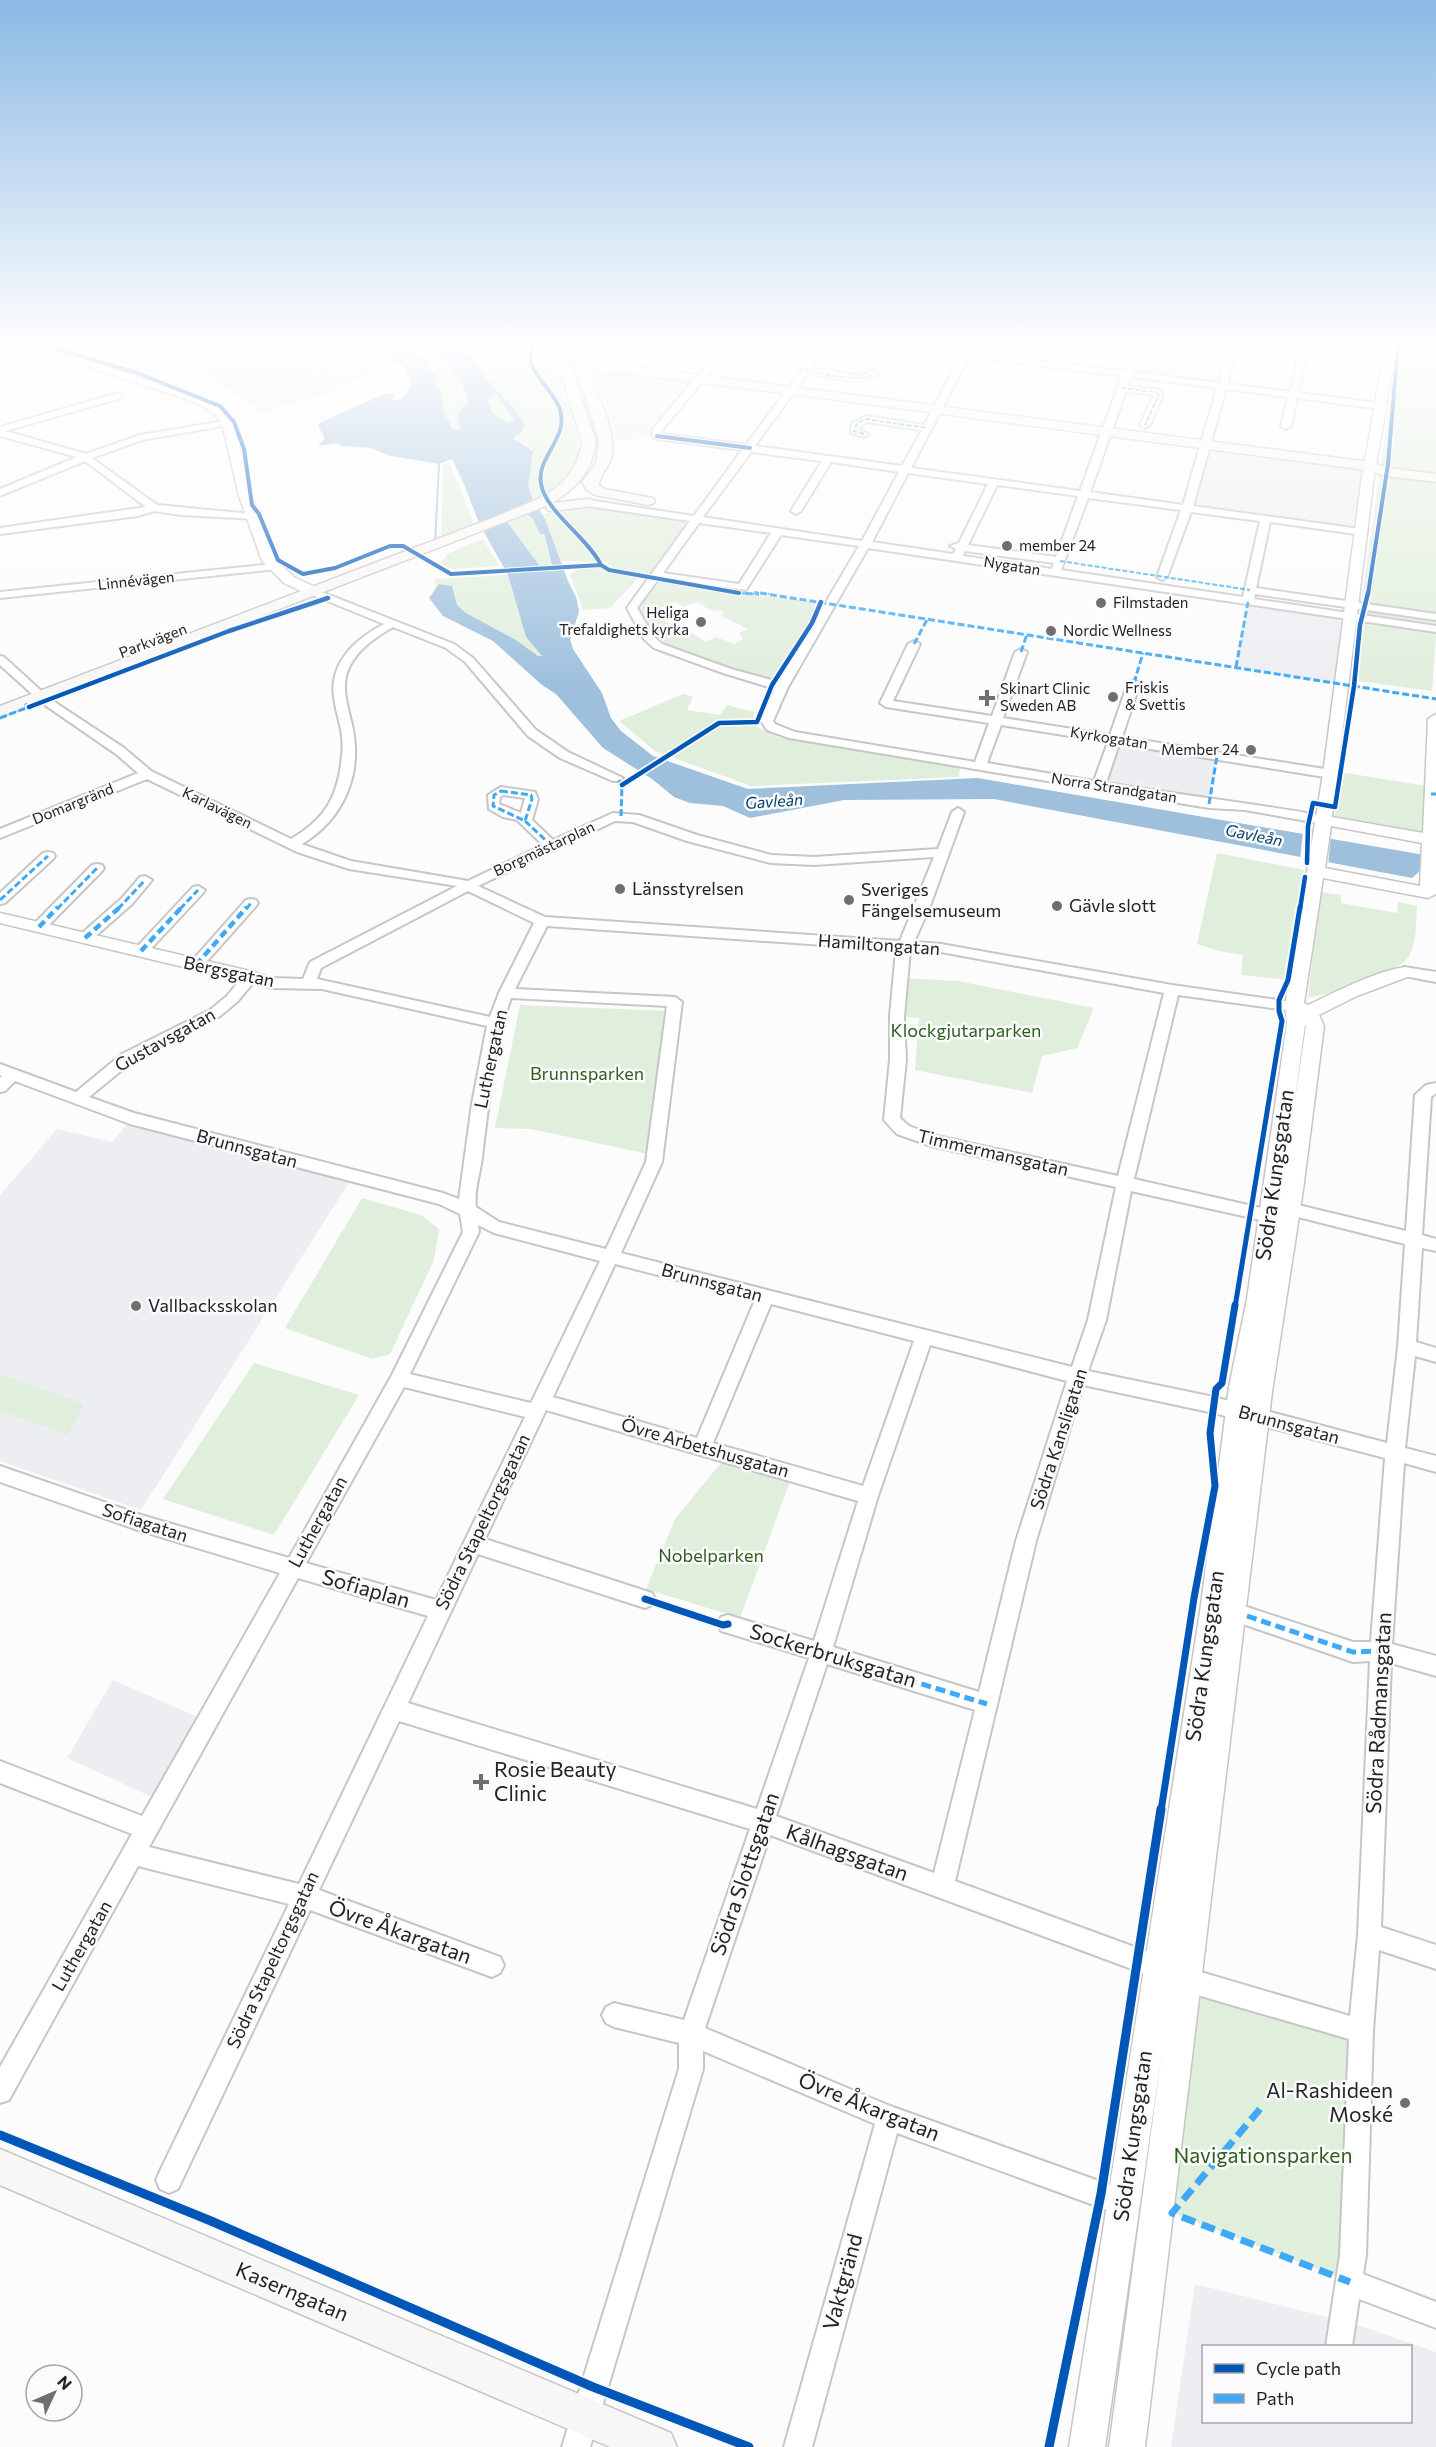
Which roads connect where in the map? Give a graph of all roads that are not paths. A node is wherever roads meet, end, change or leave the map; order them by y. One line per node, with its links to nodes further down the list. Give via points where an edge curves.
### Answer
1 (81, 459): 20 (street)
2 (88, 459): 24 (street)
3 (237, 459): 28 (street)
4 (589, 459): 22 (main road)
5 (603, 459): 17 (main road)
6 (742, 459): 27 (street)
7 (828, 459): 26 (street)
8 (829, 459): 15 (street)
9 (911, 459): 15 (street)
10 (1097, 459): 21 (street)
11 (1202, 459): 25 (street)
12 (1317, 459): 14 (main road)
13 (1371, 459): 14 (street, Södra Kungsgatan)
14 (1370, 466): 16 (main road, via 1388,464); 18 (main road, via 1386,472); 32 (street, Södra Kungsgatan)
15 (906, 470): 19 (street); 33 (street)
16 (1436, 471)
17 (593, 478): 22 (main road); 23 (main road, via 592,487 600,492)
18 (1436, 478)
19 (994, 482): 21 (street); 34 (street)
20 (0, 493)
21 (1084, 494): 25 (street); 36 (street)
22 (571, 498): 23 (street, Nygatan); 27 (street, Nygatan); 41 (main road, Parkvägen, via 410,557 345,586)
23 (648, 501): 27 (street, Nygatan)
24 (154, 507): 28 (street); 30 (street, via 138,513)
25 (1187, 508): 29 (street); 40 (street)
26 (796, 511)
27 (702, 514): 31 (street, Nygatan); 33 (street, Nygatan); 39 (street)
28 (252, 518): 37 (street)
29 (1266, 519): 32 (street); 43 (street)
30 (0, 531)
31 (778, 531): 33 (street, Nygatan); 39 (street, via 741,588)
32 (1363, 532): 44 (street, Södra Kungsgatan)
33 (868, 539): 34 (street, Nygatan); 35 (street, Nygatan); 52 (street, via 838,590 836,604 826,613)
34 (962, 547): 35 (street); 36 (street, Nygatan)
35 (957, 558): 38 (street, Nygatan)
36 (1060, 561): 38 (street)
37 (273, 567): 41 (street); 42 (street, Linnévägen)
38 (1056, 573): 43 (street, Nygatan)
39 (657, 575): 52 (street, via 632,608 650,639 658,646)
40 (1162, 577)
41 (314, 592): 46 (street); 53 (main road, Parkvägen)
42 (0, 595)
43 (1249, 596): 44 (street, Nygatan)
44 (1351, 611): 45 (street, Nygatan); 47 (street, Nygatan); 60 (street, Södra Kungsgatan)
45 (1436, 617)
46 (393, 624): 61 (street, via 450,646 469,660 532,733 564,755); 67 (street, via 376,632 355,651 341,674 340,699 349,735 345,784 330,817)
47 (1436, 629)
48 (914, 644): 56 (street, Kyrkogatan, via 886,703)
49 (1021, 652): 56 (street)
50 (0, 659): 53 (street, Karlavägen)
51 (1134, 683): 57 (street)
52 (782, 687): 58 (street, Norra Strandgatan, via 767,721 771,727 793,735)
53 (41, 697): 54 (main road, Parkvägen); 59 (street, Karlavägen)
54 (0, 712)
55 (1436, 719): 68 (street)
56 (998, 720): 57 (street, Kyrkogatan); 58 (street)
57 (1114, 739): 60 (street, Kyrkogatan); 62 (street)
58 (980, 766): 62 (street, Norra Strandgatan)
59 (147, 774): 66 (street, Domargränd); 67 (street, Karlavägen)
60 (1331, 774): 65 (street, Södra Kungsgatan)
61 (617, 778)
62 (1100, 786): 65 (street, Norra Strandgatan)
63 (958, 812): 70 (street, Timmermansgatan)
64 (525, 821): 69 (street)
65 (1322, 826): 68 (street, Norra Strandgatan); 73 (street, Södra Kungsgatan)
66 (0, 834)
67 (292, 844): 75 (street, Karlavägen, via 349,865 448,879)
68 (1432, 844): 77 (street)
69 (552, 846): 70 (street, Borgmästarplan, via 621,816 771,860); 75 (street, Borgmästarplan)
70 (943, 853): 84 (street, Timmermansgatan)
71 (48, 856): 78 (street)
72 (98, 868): 82 (street)
73 (1316, 868): 77 (street); 93 (street, Södra Kungsgatan)
74 (146, 880): 83 (street)
75 (469, 886): 81 (street, Hamiltongatan); 90 (street, via 315,965)
76 (198, 890): 85 (street)
77 (1430, 891)
78 (0, 900)
79 (251, 903): 86 (street)
80 (0, 918): 82 (street, Bergsgatan)
81 (542, 921): 84 (street, Hamiltongatan); 92 (street, Luthergatan)
82 (39, 927): 83 (street, Bergsgatan)
83 (85, 938): 85 (street, Bergsgatan)
84 (907, 945): 91 (street, Hamiltongatan); 99 (street, Timmermansgatan, via 899,972 898,1060 892,1120 916,1137)
85 (141, 951): 86 (street, Bergsgatan)
86 (196, 965): 89 (street, Bergsgatan)
87 (1404, 972): 88 (street); 93 (street)
88 (1436, 976)
89 (250, 977): 90 (street, Bergsgatan, via 272,983); 98 (street, Gustavsgatan, via 215,1013 128,1058)
90 (308, 984): 94 (street, Bergsgatan)
91 (1172, 990): 93 (street, Hamiltongatan); 99 (street, Södra Kansligatan)
92 (506, 993): 94 (street, Luthergatan); 105 (street, Södra Stapeltorgsgatan, via 675,1002 654,1162)
93 (1306, 1015): 100 (street, Södra Kungsgatan); 102 (street, Södra Kungsgatan, via 1296,1023)
94 (495, 1023): 101 (street, Luthergatan, via 466,1193)
95 (6, 1071): 96 (street); 98 (street, Brunnsgatan)
96 (0, 1087)
97 (1436, 1088): 103 (street, Södra Rådmansgatan, via 1423,1095)
98 (77, 1099): 101 (street, Brunnsgatan, via 130,1118 443,1199)
99 (1125, 1183): 102 (street, Timmermansgatan); 110 (street, Södra Kansligatan, via 1098,1310 1084,1364)
100 (1290, 1209): 103 (street); 113 (street, Södra Kungsgatan)
101 (470, 1211): 105 (street, Brunnsgatan, via 494,1227); 111 (street, Luthergatan, via 471,1232)
102 (1270, 1216): 113 (street, Södra Kungsgatan)
103 (1412, 1240): 104 (street); 108 (street, Södra Rådmansgatan)
104 (1436, 1245)
105 (611, 1256): 106 (street, Brunnsgatan); 112 (street, Södra Stapeltorgsgatan)
106 (765, 1297): 107 (street, Brunnsgatan); 114 (street)
107 (924, 1337): 110 (street, Brunnsgatan); 118 (street, Södra Slottsgatan)
108 (1407, 1347): 109 (street); 115 (street, Södra Rådmansgatan)
109 (1436, 1354)
110 (1077, 1376): 113 (street, Brunnsgatan); 128 (street, Södra Kansligatan, via 1026,1541)
111 (399, 1379): 112 (street, Övre Arbetshusgatan); 120 (street, Luthergatan)
112 (539, 1406): 114 (street, Övre Arbetshusgatan); 119 (street, Södra Stapeltorgsgatan)
113 (1248, 1414): 115 (street, Brunnsgatan); 139 (street, Södra Kungsgatan, via 1214,1605); 140 (street, Södra Kungsgatan)
114 (702, 1448): 118 (street, Övre Arbetshusgatan)
115 (1395, 1453): 116 (street, Brunnsgatan); 125 (street, Södra Rådmansgatan)
116 (1436, 1464)
117 (0, 1474): 120 (street, Sofiagatan, via 141,1523)
118 (869, 1496): 126 (street, Södra Slottsgatan)
119 (473, 1544): 121 (street); 122 (street, Södra Stapeltorgsgatan)
120 (292, 1568): 122 (street, Sofiaplan); 132 (street, Luthergatan)
121 (645, 1599)
122 (441, 1611): 129 (street, Södra Stapeltorgsgatan)
123 (1247, 1616): 125 (street, via 1353,1652)
124 (728, 1624): 126 (street, Sockerbruksgatan)
125 (1381, 1651): 127 (street); 136 (street, Södra Rådmansgatan)
126 (821, 1653): 128 (street, Sockerbruksgatan); 131 (street, Södra Slottsgatan)
127 (1436, 1666)
128 (987, 1704): 134 (street, Södra Kansligatan)
129 (393, 1709): 131 (street, Kålhagsgatan); 135 (street, Södra Stapeltorgsgatan)
130 (0, 1772): 132 (street)
131 (763, 1822): 134 (street, Kålhagsgatan); 143 (street, Södra Slottsgatan)
132 (146, 1829): 133 (street, Luthergatan)
133 (134, 1854): 135 (street, Övre Åkargatan); 144 (street, Luthergatan)
134 (942, 1888): 139 (street, Kålhagsgatan)
135 (303, 1896): 138 (street, Övre Åkargatan); 147 (street, Södra Stapeltorgsgatan)
136 (1369, 1935): 137 (street); 142 (street, Södra Rådmansgatan)
137 (1436, 1957)
138 (492, 1965)
139 (1159, 1967): 148 (street, Södra Kungsgatan)
140 (1187, 1980): 142 (street); 156 (street, Södra Kungsgatan)
141 (614, 2015): 143 (street, Övre Åkargatan)
142 (1361, 2031): 149 (street, Södra Rådmansgatan)
143 (691, 2034): 145 (street, Övre Åkargatan); 152 (street, Södra Slottsgatan, via 690,2069)
144 (0, 2091)
145 (889, 2118): 148 (street, Övre Åkargatan); 154 (street, Vaktgränd)
146 (0, 2167): 152 (main road, Kaserngatan)
147 (169, 2180)
148 (1124, 2203): 155 (street, Södra Kungsgatan)
149 (1350, 2282): 150 (street); 151 (street, Södra Rådmansgatan)
150 (1436, 2315)
151 (1339, 2345)
152 (580, 2431): 153 (main road, Kaserngatan)
153 (657, 2447)
154 (798, 2447)
155 (1087, 2447)
156 (1127, 2447)

